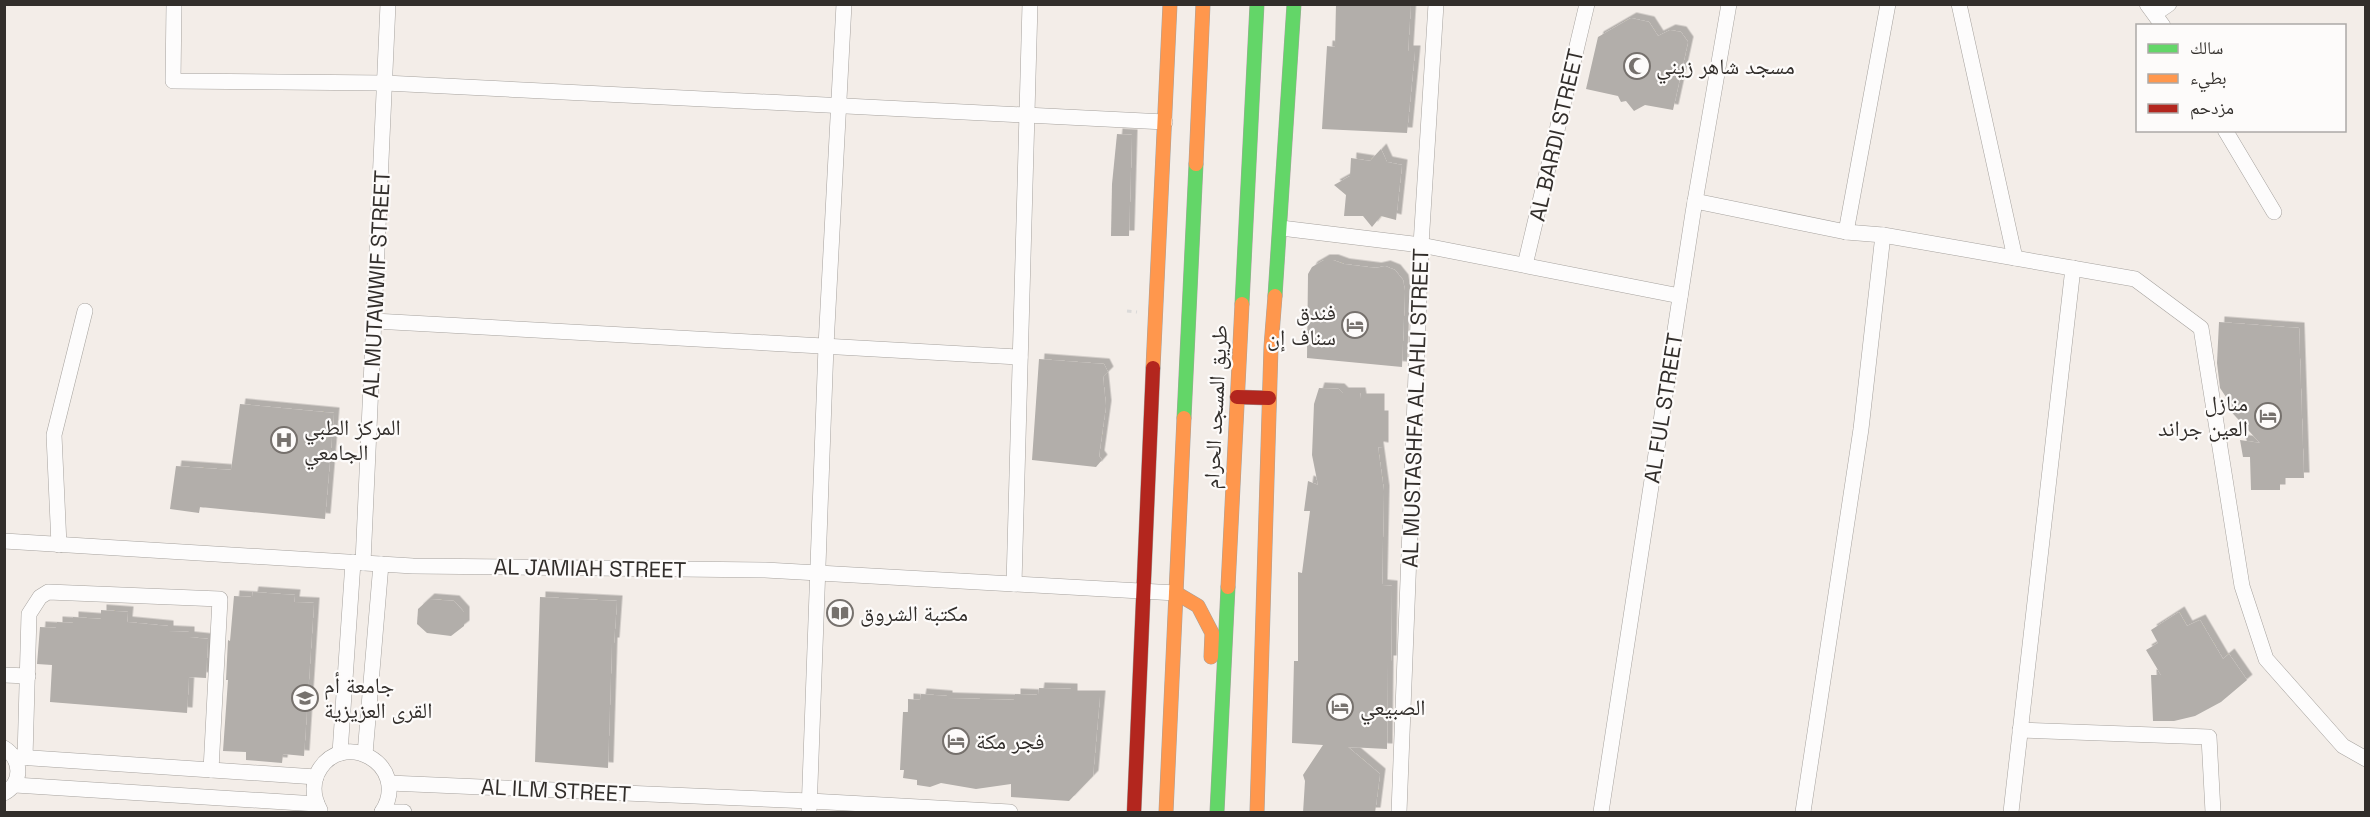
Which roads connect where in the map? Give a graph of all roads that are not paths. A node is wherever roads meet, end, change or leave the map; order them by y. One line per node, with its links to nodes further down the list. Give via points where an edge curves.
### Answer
1 (174, 4): 16 (street, via 173,81)
2 (388, 4): 16 (street, AL MUTAWWIF STREET)
3 (844, 4): 17 (street)
4 (1030, 4): 18 (street)
5 (1170, 4): 19 (main road)
6 (1203, 4): 21 (main road, طريق المسجد الحرام)
7 (1257, 4): 36 (main road, طريق المسجد الحرام)
8 (1294, 4): 24 (main road)
9 (1436, 4): 27 (street, AL MUSTASHFA AL AHLI STREET)
10 (1587, 4): 29 (street, AL BARDI STREET)
11 (1729, 4): 22 (street, AL FUL STREET)
12 (1888, 4): 25 (street)
13 (1959, 4): 28 (street)
14 (2169, 4): 15 (street)
15 (2155, 14)
16 (385, 82): 17 (street); 33 (street, AL MUTAWWIF STREET)
17 (839, 106): 18 (street); 34 (street)
18 (1027, 115): 19 (street); 35 (street)
19 (1165, 122): 21 (main road)
20 (2226, 132): 23 (street)
21 (1179, 182): 44 (main road); 45 (main road, طريق المسجد الحرام)
22 (1695, 201): 25 (street); 31 (street, AL FUL STREET)
23 (2274, 212)
24 (1281, 228): 27 (street); 37 (main road)
25 (1846, 232): 26 (street)
26 (1883, 235): 28 (street); 69 (street, via 1861,429)
27 (1421, 245): 29 (street); 67 (street, AL MUSTASHFA AL AHLI STREET)
28 (2015, 258): 30 (street)
29 (1525, 265): 31 (street)
30 (2073, 268): 49 (street); 53 (street, via 2135,279 2201,328 2242,586 2266,659 2343,746)
31 (1680, 296): 68 (street, AL FUL STREET)
32 (85, 311): 39 (street, via 54,435)
33 (374, 321): 34 (street); 40 (street, AL MUTAWWIF STREET)
34 (826, 346): 35 (street); 42 (street)
35 (1020, 357): 43 (street)
36 (1237, 397): 37 (main road); 65 (main road, طريق المسجد الحرام)
37 (1269, 398): 66 (main road)
38 (4, 541): 39 (street, AL JAMIAH STREET)
39 (59, 545): 40 (street, AL JAMIAH STREET)
40 (358, 563): 41 (street, AL JAMIAH STREET); 50 (street, AL MUTAWWIF STREET)
41 (381, 564): 42 (street, AL JAMIAH STREET); 52 (street)
42 (818, 573): 43 (street, AL JAMIAH STREET); 58 (street)
43 (1014, 584): 44 (street, AL JAMIAH STREET)
44 (1142, 591): 45 (street, AL JAMIAH STREET); 63 (main road)
45 (1176, 593): 46 (main road, via 1198,606 1212,633); 64 (main road, طريق المسجد الحرام)
46 (1210, 672)
47 (4, 675): 48 (street)
48 (28, 676): 51 (street); 54 (street, via 29,614 48,592 220,598)
49 (2020, 730): 70 (street); 71 (street, via 2209,737)
50 (340, 753): 52 (street); 55 (street, via 329,759)
51 (15, 754): 54 (street); 57 (street, via 19,772)
52 (365, 754): 56 (street, via 381,766)
53 (2366, 759)
54 (211, 770): 55 (street)
55 (316, 777): 59 (street, via 314,795)
56 (389, 783): 58 (street, AL ILM STREET); 60 (street)
57 (10, 789): 59 (street)
58 (809, 807): 62 (street, AL ILM STREET)
59 (320, 808)
60 (382, 812): 61 (street)
61 (404, 813)
62 (1010, 813)
63 (1134, 813)
64 (1166, 813)
65 (1217, 813)
66 (1257, 813)
67 (1399, 813)
68 (1601, 813)
69 (1803, 813)
70 (2011, 813)
71 (2213, 813)

